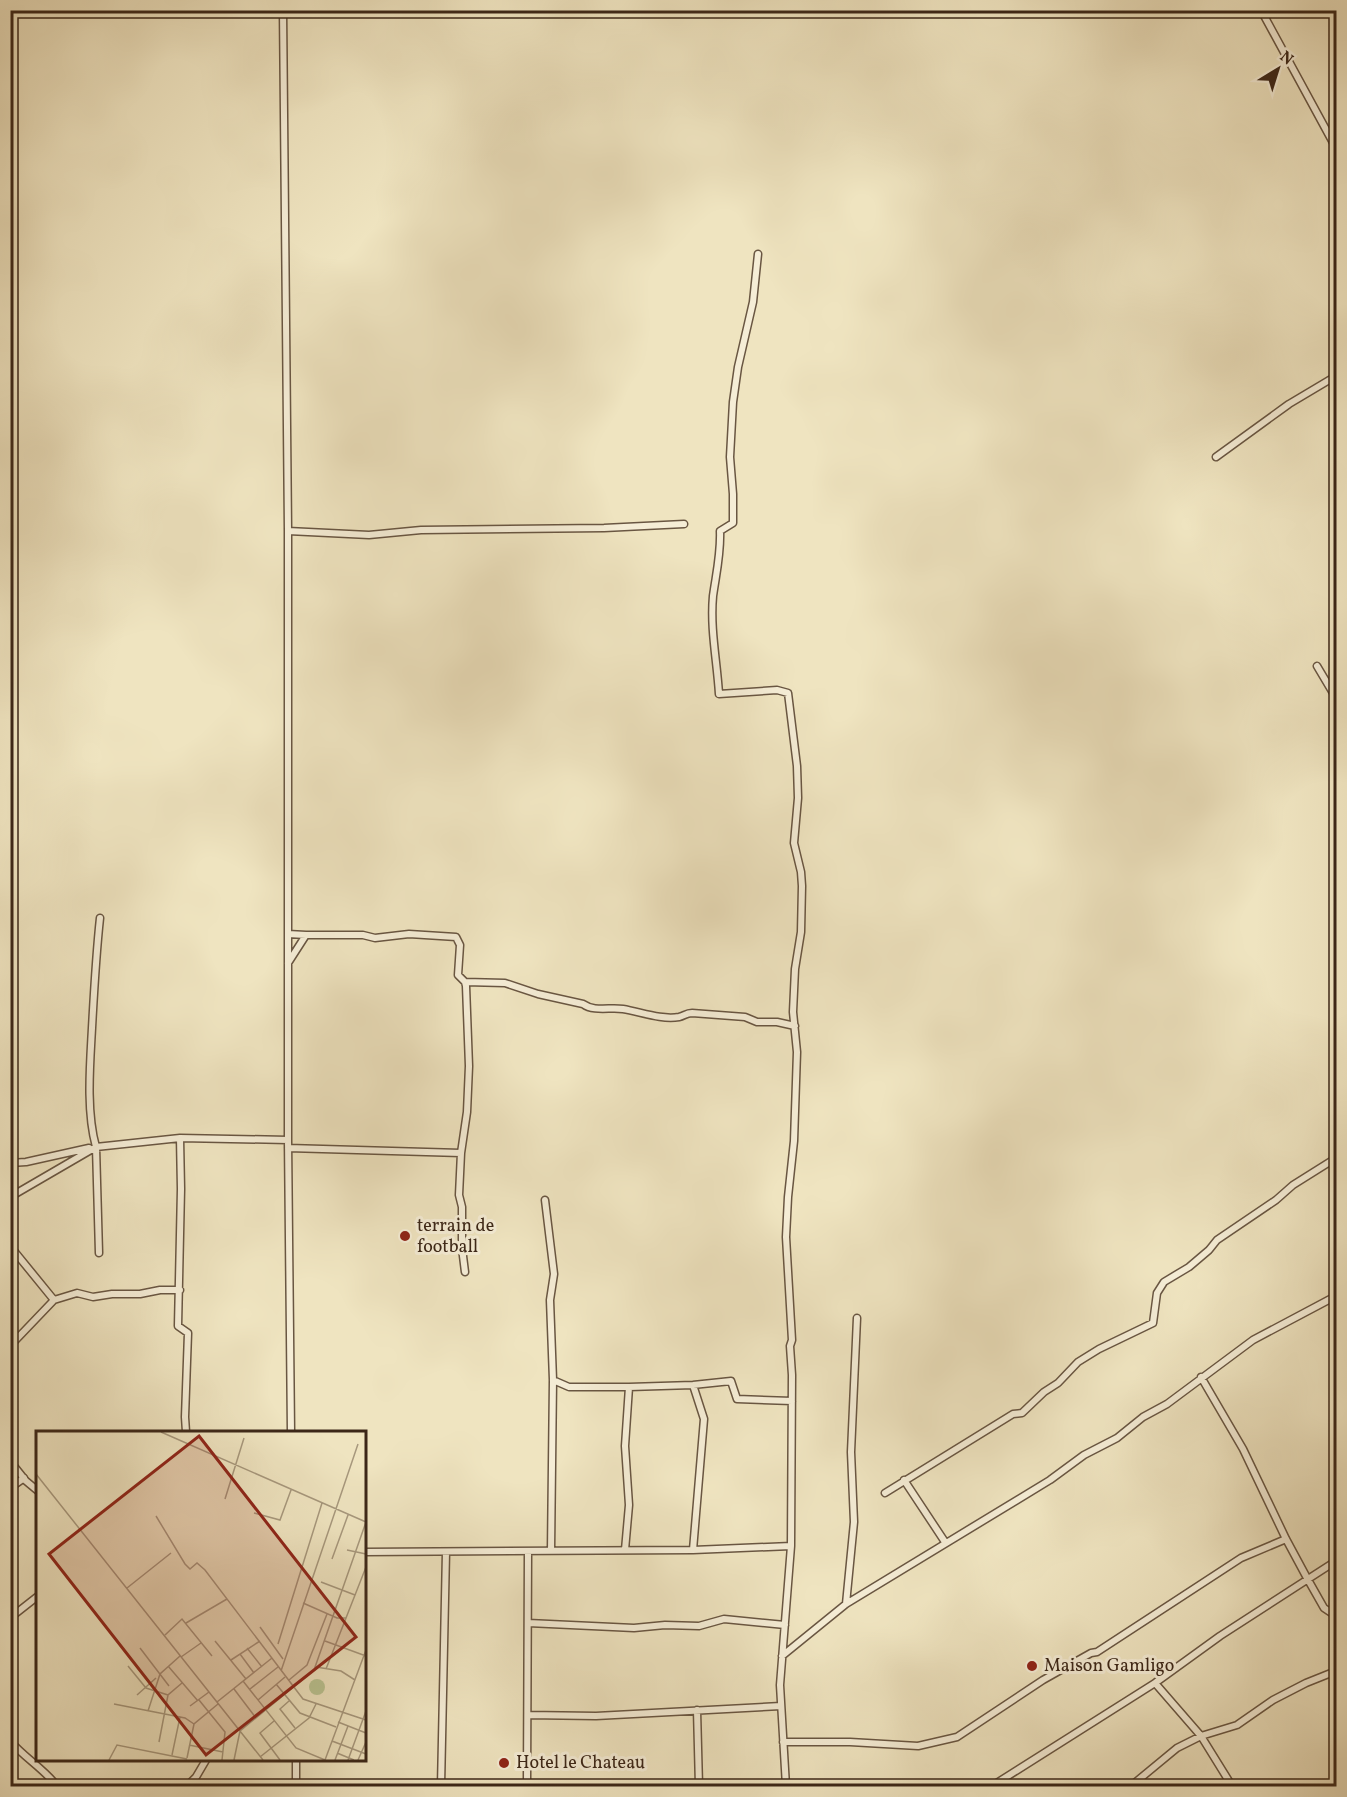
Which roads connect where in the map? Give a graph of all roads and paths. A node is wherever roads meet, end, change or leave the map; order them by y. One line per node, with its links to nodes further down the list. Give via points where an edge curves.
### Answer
1 (283, 10): 8 (street)
2 (1262, 10): 3 (street)
3 (1336, 148)
4 (758, 254): 16 (street, via 753,302 733,402 733,523 720,531 713,643 719,694 777,690 788,693 798,798 794,843 802,886)
5 (1336, 376): 6 (street, via 1289,404)
6 (1216, 457)
7 (684, 524): 8 (street, via 421,530 369,535)
8 (288, 531): 12 (street)
9 (1317, 666): 10 (street)
10 (1336, 698)
11 (100, 918): 19 (street, via 90,1060 92,1134)
12 (288, 934): 13 (street); 14 (street)
13 (306, 935): 14 (street); 15 (street, via 456,937 460,945 458,975)
14 (288, 963): 18 (street)
15 (465, 982): 16 (street, via 505,983 588,1008 623,1009 662,1017 681,1017 687,1013 745,1017); 21 (street, via 469,1066)
16 (795, 1026): 38 (street, via 794,1141 786,1237)
17 (180, 1138): 18 (street); 19 (street); 29 (street)
18 (288, 1140): 20 (street)
19 (96, 1147): 23 (street); 24 (street); 27 (street)
20 (288, 1149): 21 (street); 40 (street)
21 (461, 1153): 28 (street, via 459,1195)
22 (1336, 1158): 43 (street, via 1293,1185 1217,1240 1189,1267 1164,1282 1157,1293 1153,1323 1092,1353 1022,1413 1013,1414)
23 (10, 1163)
24 (10, 1197)
25 (545, 1200): 35 (street, via 554,1274 550,1300)
26 (10, 1246): 31 (street)
27 (99, 1253)
28 (465, 1272)
29 (180, 1290): 31 (street, via 93,1297 77,1293); 39 (street, via 178,1326 188,1333)
30 (1336, 1296): 34 (street, via 1253,1340)
31 (54, 1300): 33 (street)
32 (857, 1318): 59 (street, via 851,1442 854,1522)
33 (10, 1346)
34 (1202, 1377): 47 (street, via 1243,1449); 48 (street, via 1118,1438)
35 (553, 1380): 37 (street, via 569,1387); 53 (street)
36 (693, 1385): 37 (street); 38 (street, via 731,1381 737,1399); 51 (street, via 704,1419)
37 (629, 1388): 50 (street, via 624,1446 629,1505)
38 (792, 1401): 49 (street)
39 (186, 1431)
40 (291, 1431)
41 (10, 1461): 42 (street)
42 (24, 1478): 44 (street); 45 (street)
43 (904, 1480): 46 (street); 48 (street)
44 (10, 1488)
45 (36, 1489)
46 (885, 1493)
47 (1286, 1539): 57 (street); 72 (street, via 1241,1558 957,1737 918,1746)
48 (945, 1542): 59 (street)
49 (791, 1546): 51 (street); 63 (street)
50 (625, 1550): 51 (street); 53 (street)
51 (693, 1550)
52 (528, 1551): 53 (street); 55 (street); 62 (street)
53 (551, 1551)
54 (366, 1552): 55 (street)
55 (446, 1552): 78 (street)
56 (1336, 1561): 57 (street)
57 (1307, 1578): 60 (street, via 1324,1608); 66 (street)
58 (36, 1598): 61 (street)
59 (846, 1604): 64 (street)
60 (1336, 1616)
61 (10, 1618)
62 (528, 1623): 63 (street, via 634,1628 699,1626 724,1619); 69 (street)
63 (785, 1625): 64 (street)
64 (782, 1656): 67 (street)
65 (1336, 1671): 70 (street, via 1273,1700 1237,1725)
66 (1155, 1683): 70 (street); 82 (street)
67 (781, 1706): 68 (street); 72 (street)
68 (697, 1710): 69 (street, via 596,1716); 80 (street)
69 (528, 1715): 79 (street)
70 (1201, 1736): 83 (street, via 1177,1748); 84 (street)
71 (10, 1741): 75 (street)
72 (783, 1742): 81 (street)
73 (205, 1761): 76 (street)
74 (296, 1761): 77 (street)
75 (57, 1786)
76 (187, 1786)
77 (296, 1786)
78 (441, 1786)
79 (527, 1786)
80 (699, 1786)
81 (786, 1786)
82 (992, 1786)
83 (1131, 1786)
84 (1232, 1786)

